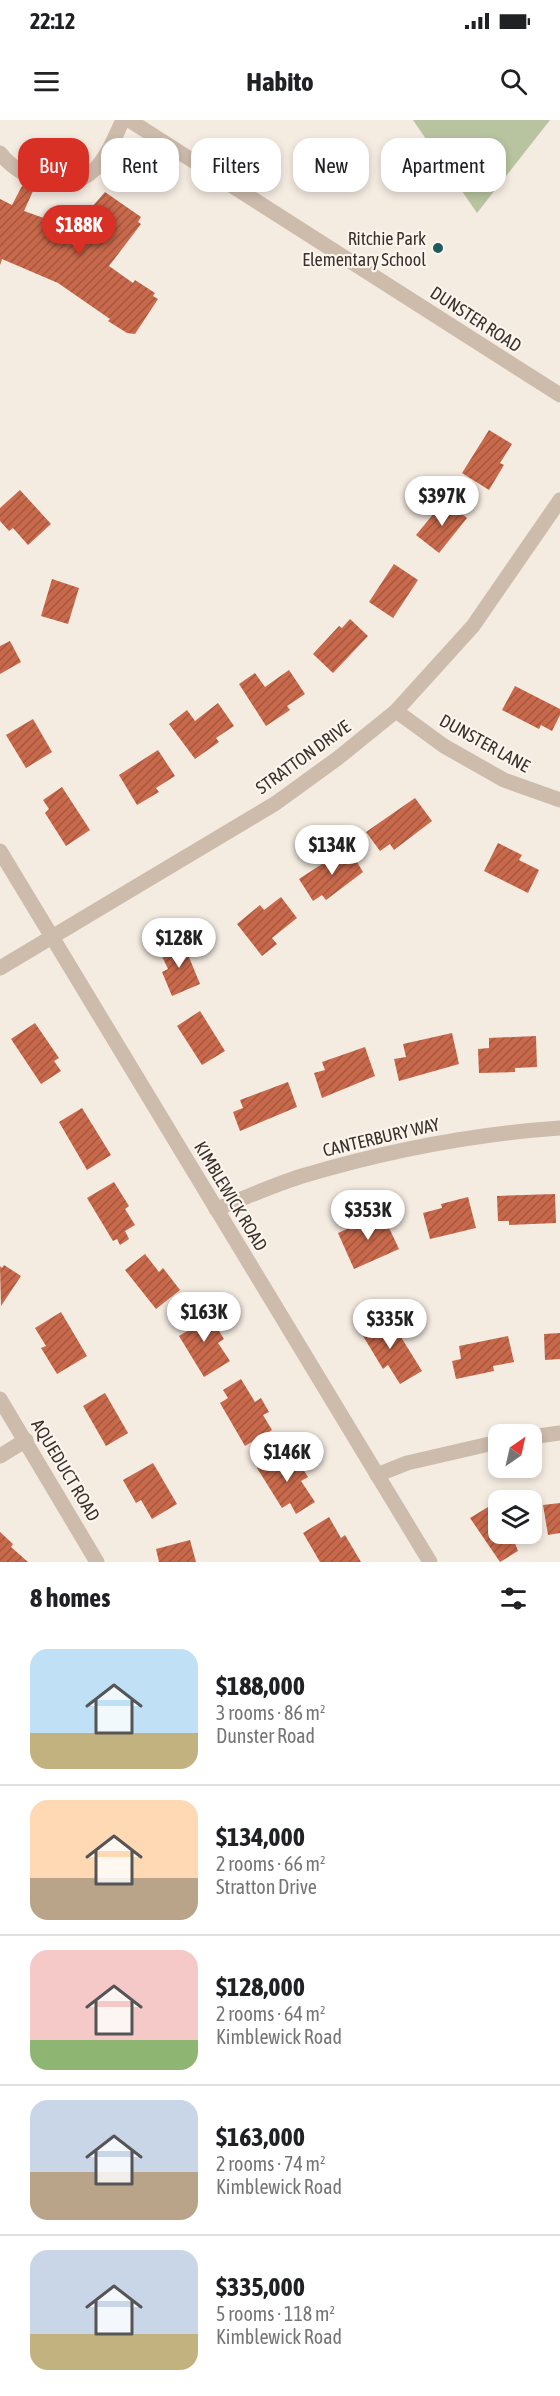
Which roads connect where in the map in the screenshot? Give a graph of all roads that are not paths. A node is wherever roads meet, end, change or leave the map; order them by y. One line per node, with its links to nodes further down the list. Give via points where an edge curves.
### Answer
1 (123, 120): 3 (street, via 108,151 94,169 77,181 53,184 30,179 10,166)
2 (129, 120): 4 (street, DUNSTER ROAD)
3 (0, 153)
4 (560, 395)
5 (560, 500): 6 (street, STRATTON DRIVE, via 473,626)
6 (396, 711): 7 (street, DUNSTER LANE, via 444,746 504,780); 9 (street, STRATTON DRIVE, via 276,803)
7 (560, 800)
8 (0, 851): 9 (street, KIMBLEWICK ROAD)
9 (52, 936): 10 (street, STRATTON DRIVE); 12 (street, KIMBLEWICK ROAD)
10 (0, 968)
11 (560, 1128): 12 (street, CANTERBURY WAY, via 469,1138 382,1154 300,1177)
12 (216, 1209): 19 (street, KIMBLEWICK ROAD)
13 (0, 1399): 16 (street, AQUEDUCT ROAD)
14 (560, 1433): 15 (street)
15 (542, 1435)
16 (26, 1440): 18 (street); 20 (street, AQUEDUCT ROAD)
17 (488, 1444): 19 (street, via 407,1463)
18 (0, 1456)
19 (377, 1475): 21 (street, KIMBLEWICK ROAD)
20 (97, 1562)
21 (430, 1562)

